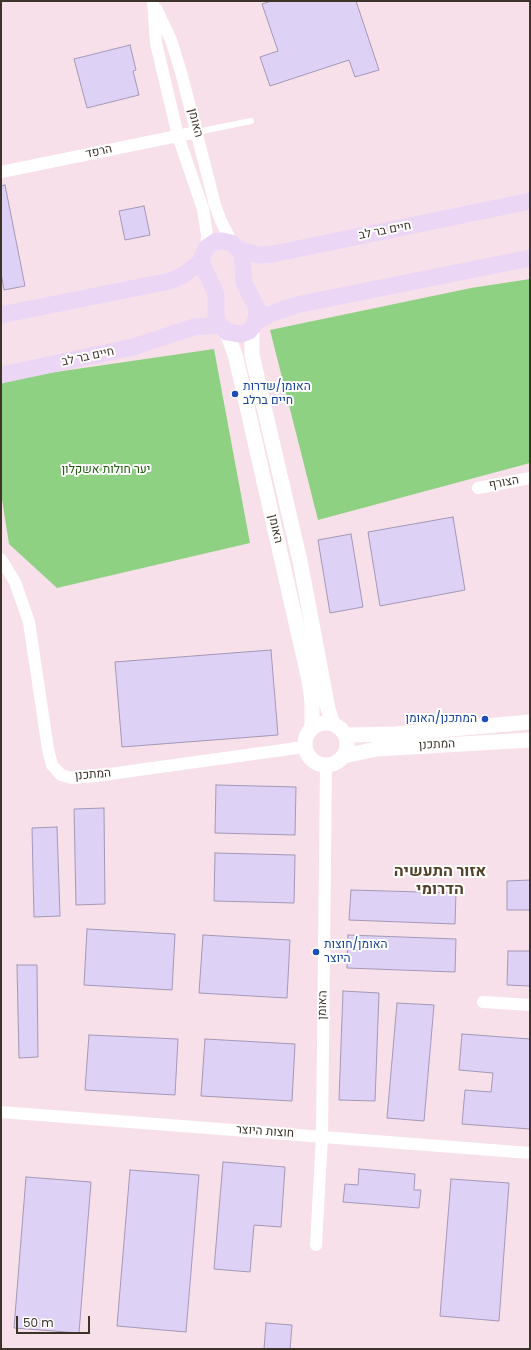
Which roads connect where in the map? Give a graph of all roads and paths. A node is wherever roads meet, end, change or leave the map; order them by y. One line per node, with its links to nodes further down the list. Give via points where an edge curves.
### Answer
1 (157, 2): 3 (street, האומן, via 171,40); 4 (street, האומן, via 156,43)
2 (251, 121): 3 (lane)
3 (197, 132): 4 (street, הרפד); 7 (street, האומן, via 215,205)
4 (178, 136): 5 (street, הרפד); 8 (street, האומן, via 202,209 207,235)
5 (1, 172)
6 (530, 201): 7 (main road, חיים בר לב, via 273,254 259,255)
7 (236, 246): 8 (main road, חיים בר לב, via 218,241); 11 (main road, via 243,260 244,283 257,308)
8 (204, 255): 10 (main road, via 183,275 170,281); 12 (main road, via 204,270 216,294 216,316)
9 (530, 258): 11 (main road, via 296,305 268,315)
10 (1, 315)
11 (254, 325): 12 (main road, חיים בר לב, via 241,334); 18 (street, האומן, via 252,355 300,561)
12 (224, 329): 13 (main road, חיים בר לב, via 194,327 133,347); 19 (street, האומן, via 236,358 309,680)
13 (1, 375)
14 (530, 478): 15 (street, הצורף)
15 (478, 488)
16 (1, 559): 22 (street, המתכנן, via 15,582 29,622 48,749 52,765 61,775 72,778 94,776)
17 (530, 722): 20 (street, המתכנן, via 395,734)
18 (333, 724): 19 (street, via 322,723); 20 (street)
19 (312, 727): 22 (street)
20 (346, 735): 23 (street, via 348,746)
21 (530, 740): 23 (street, המתכנן, via 376,749)
22 (304, 747): 24 (street, via 314,762)
23 (344, 756): 24 (street, via 333,765)
24 (326, 766): 28 (street, האומן)
25 (483, 1002): 26 (street)
26 (530, 1005)
27 (1, 1112): 28 (street, חוצות היוצר)
28 (322, 1136): 29 (street, חוצות היוצר); 30 (street, האומן)
29 (530, 1153)
30 (316, 1244)

